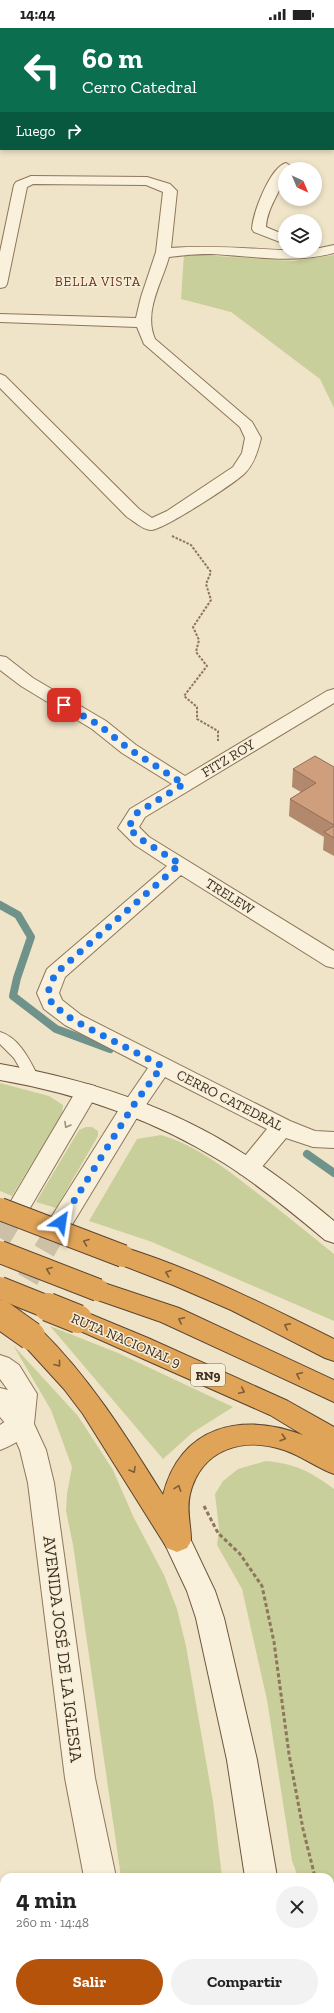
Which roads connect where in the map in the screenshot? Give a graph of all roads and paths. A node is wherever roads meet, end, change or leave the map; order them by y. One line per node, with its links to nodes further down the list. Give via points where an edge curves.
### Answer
1 (278, 177): 2 (street, via 259,222 259,229)
2 (278, 237)
3 (334, 249): 4 (street)
4 (322, 251)
5 (163, 253): 6 (street, via 211,250); 7 (street, via 170,191 165,187 147,182 31,180 21,185); 9 (street, via 149,291)
6 (278, 254)
7 (0, 284)
8 (0, 318): 9 (street)
9 (143, 323): 11 (street, via 149,341 246,425 253,438 250,453 239,470 172,515)
10 (0, 379): 11 (street, via 133,512)
11 (151, 525): 14 (path, via 191,545 212,572 206,584 211,600 193,627 198,640 196,652 207,666 184,696 197,707 197,719 218,731)
12 (0, 661): 15 (street, via 27,682 99,725 129,749)
13 (334, 695): 15 (street, FITZ ROY)
14 (218, 743)
15 (184, 784): 16 (street, FITZ ROY, via 137,813)
16 (128, 828): 17 (street, TRELEW)
17 (180, 864): 18 (street, TRELEW); 20 (street, CERRO CATEDRAL, via 55,974 48,992 52,1004 73,1020)
18 (334, 961)
19 (0, 1037): 22 (lane, via 10,1043)
20 (162, 1066): 24 (street); 25 (street, CERRO CATEDRAL)
21 (0, 1072): 22 (street)
22 (32, 1078): 23 (street)
23 (86, 1092): 24 (street); 28 (street, one-way to 28)
24 (133, 1106): 27 (street, via 187,1132); 29 (street)
25 (282, 1127): 26 (street, CERRO CATEDRAL, via 313,1140); 27 (street)
26 (334, 1140)
27 (248, 1168): 30 (street, via 306,1209)
28 (9, 1208): 34 (highway, one-way to 28, bridge, via 240,1302)
29 (61, 1222)
30 (334, 1234)
31 (0, 1252): 36 (highway, one-way to 31, bridge, via 170,1315)
32 (0, 1288): 39 (highway, RUTA NACIONAL 9 / RN9, one-way to 39, bridge, via 161,1354 279,1408)
33 (0, 1314): 42 (highway, one-way to 42, bridge, via 50,1353 97,1414)
34 (334, 1350)
35 (0, 1365): 38 (street, via 10,1372 24,1394)
36 (334, 1392)
37 (0, 1398): 38 (street, AVENIDA JOSÉ DE LA IGLESIA)
38 (10, 1432): 43 (street, AVENIDA JOSÉ DE LA IGLESIA, via 33,1450 43,1497 80,1778)
39 (334, 1440)
40 (334, 1463): 42 (highway, one-way to 40, via 173,1512 176,1489 186,1470 204,1448 225,1438 247,1433 274,1436 303,1444)
41 (204, 1501): 45 (path, via 208,1518 218,1533 240,1554 262,1586 274,1642 302,1829)
42 (177, 1540): 44 (street, via 201,1590 210,1618 242,1760)
43 (99, 1873)
44 (260, 1873)
45 (314, 1873)

